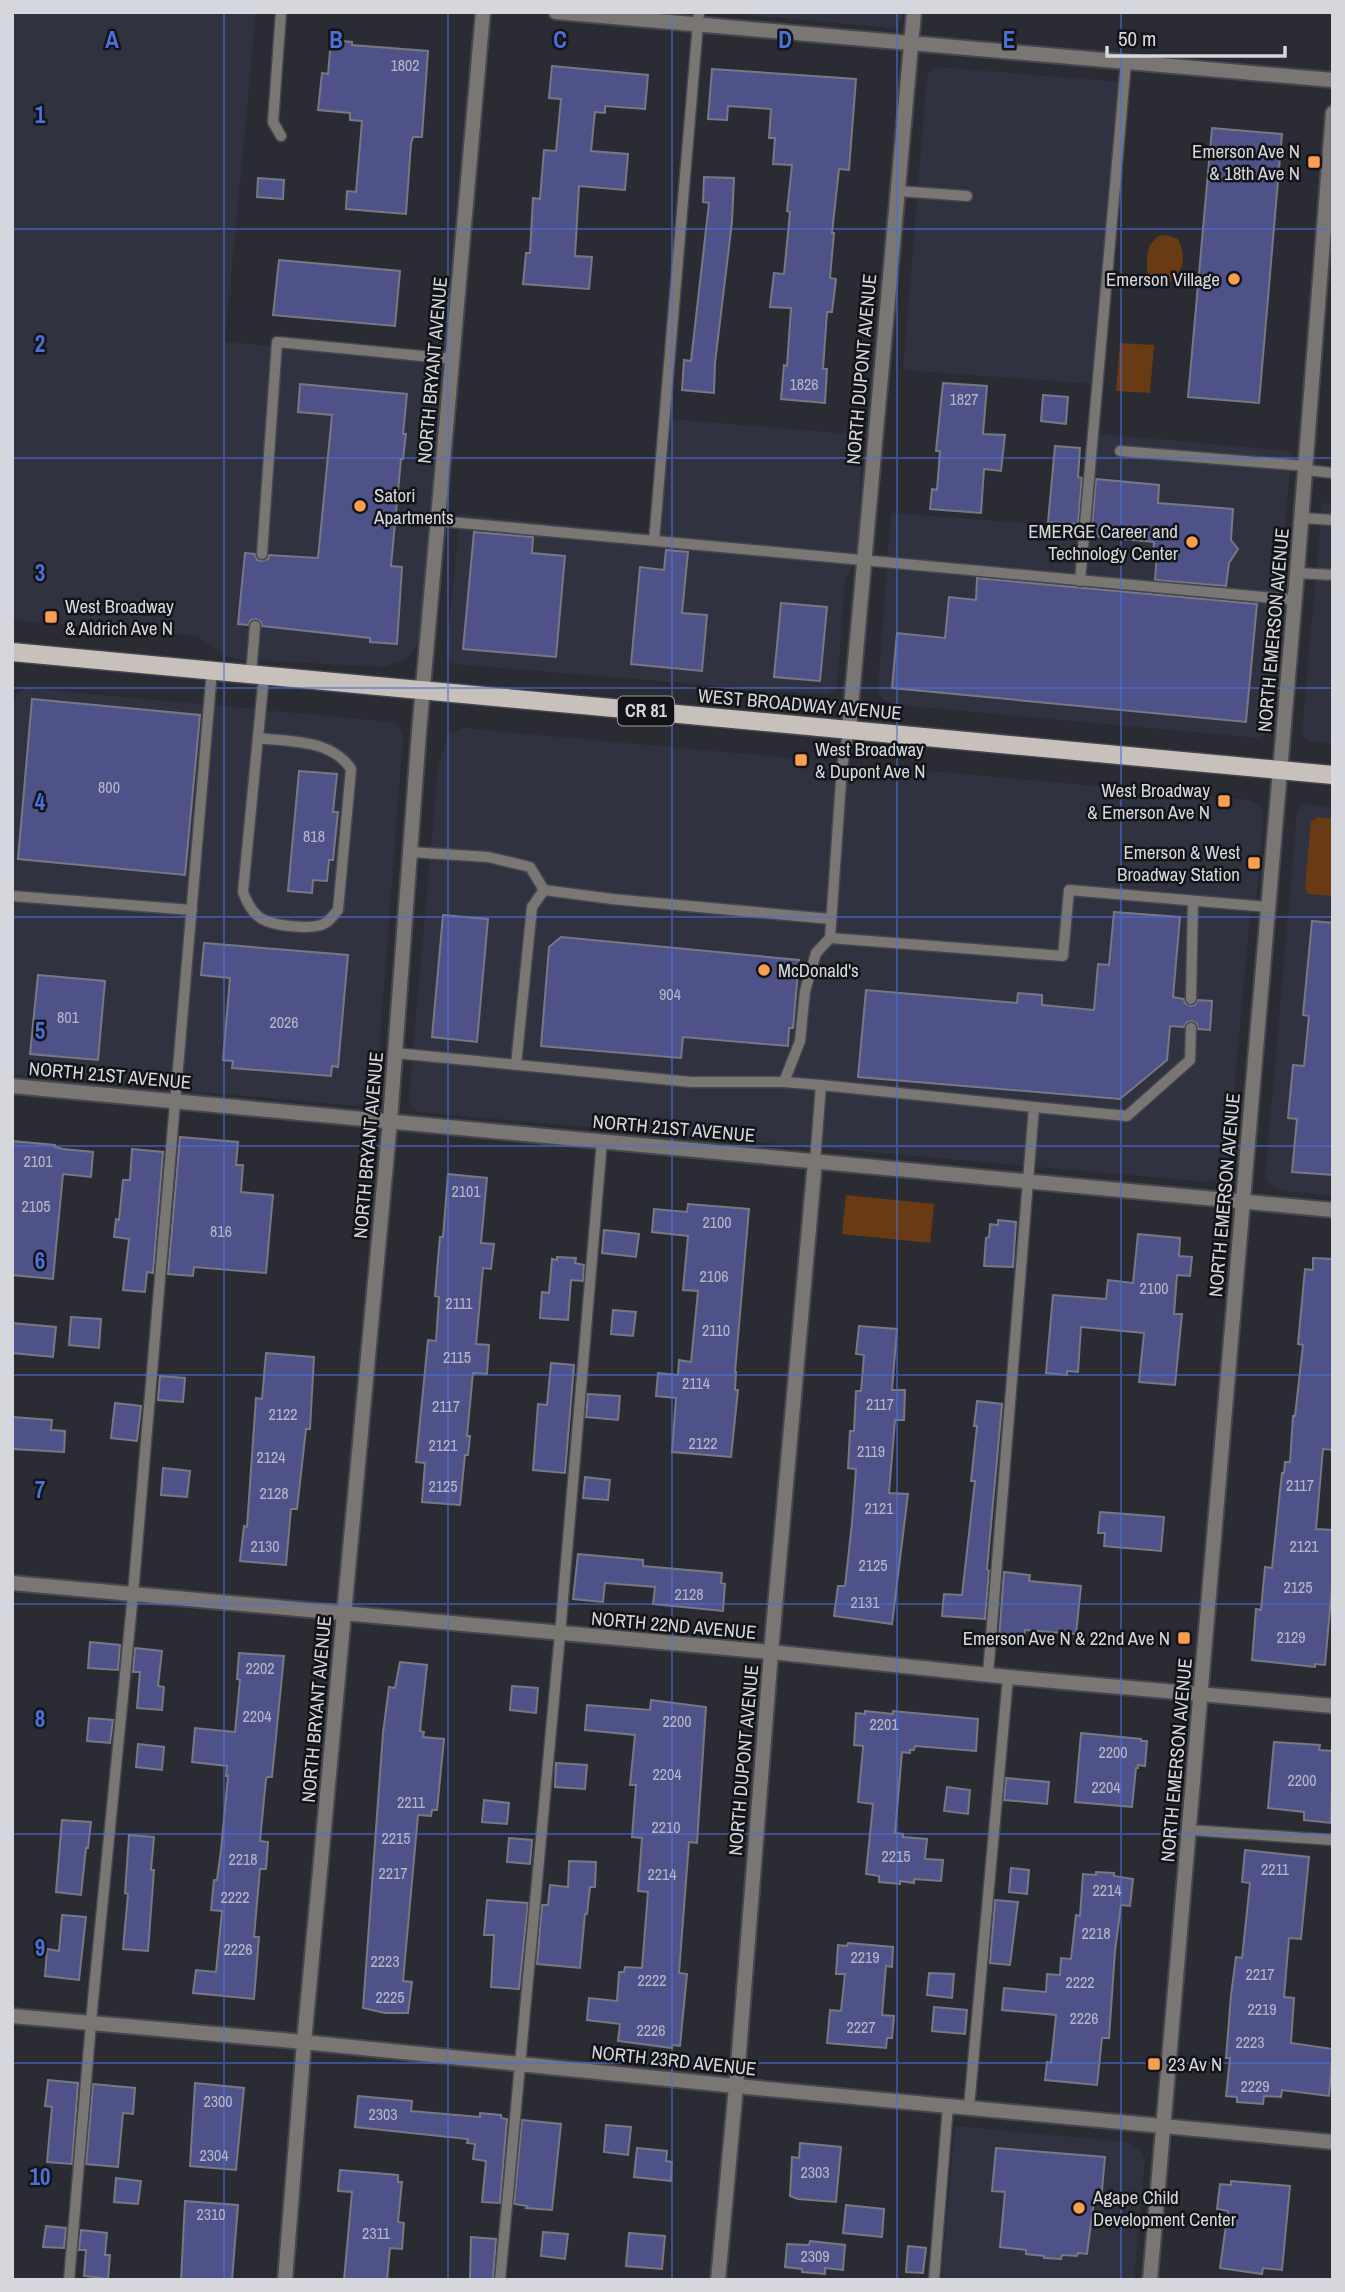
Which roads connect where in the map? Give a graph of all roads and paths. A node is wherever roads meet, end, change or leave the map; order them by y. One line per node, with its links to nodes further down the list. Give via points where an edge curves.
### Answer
1 (281, 12): 10 (lane, via 273,122)
2 (483, 12): 13 (street, NORTH BRYANT AVENUE)
3 (556, 12): 5 (street)
4 (914, 12): 6 (street, NORTH DUPONT AVENUE)
5 (699, 19): 6 (street); 20 (lane)
6 (911, 43): 7 (street); 11 (street, NORTH DUPONT AVENUE)
7 (1126, 62): 8 (street); 25 (lane)
8 (1333, 80)
9 (1333, 113): 15 (street, NORTH EMERSON AVENUE)
10 (281, 136)
11 (898, 191): 12 (lane); 22 (street, NORTH DUPONT AVENUE)
12 (967, 197)
13 (453, 359): 19 (street, NORTH BRYANT AVENUE); 21 (lane, via 278,342)
14 (1120, 451): 15 (lane)
15 (1306, 468): 16 (lane); 17 (street, NORTH EMERSON AVENUE)
16 (1333, 473)
17 (1302, 518): 18 (lane); 23 (street, NORTH EMERSON AVENUE)
18 (1333, 520)
19 (439, 521): 20 (lane); 31 (street, NORTH BRYANT AVENUE)
20 (654, 541): 22 (lane)
21 (262, 554)
22 (862, 562): 25 (lane); 32 (street, NORTH DUPONT AVENUE)
23 (1297, 573): 24 (lane); 26 (street, NORTH EMERSON AVENUE)
24 (1333, 575)
25 (1080, 581): 26 (lane)
26 (1295, 600): 34 (street, NORTH EMERSON AVENUE)
27 (255, 625): 30 (lane)
28 (12, 652): 29 (main road, WEST BROADWAY AVENUE / CR 81)
29 (212, 670): 30 (main road, WEST BROADWAY AVENUE / CR 81); 41 (lane)
30 (257, 675): 31 (main road, WEST BROADWAY AVENUE / CR 81); 33 (lane)
31 (423, 690): 32 (main road, WEST BROADWAY AVENUE / CR 81); 36 (street, NORTH BRYANT AVENUE)
32 (849, 729): 34 (main road, WEST BROADWAY AVENUE / CR 81); 42 (lane)
33 (258, 738): 33 (lane, via 243,892 249,907 262,919 314,927 326,923 338,910 351,769 343,757 325,746)
34 (1280, 770): 35 (main road, WEST BROADWAY AVENUE / CR 81); 40 (street, NORTH EMERSON AVENUE)
35 (1333, 775)
36 (410, 852): 37 (lane, via 488,857 530,867); 46 (street, NORTH BRYANT AVENUE)
37 (544, 890): 42 (lane); 47 (lane, via 532,907)
38 (12, 896): 41 (lane)
39 (1194, 901): 40 (lane); 43 (lane, via 1069,890 1063,956); 44 (lane)
40 (1268, 907): 57 (street, NORTH EMERSON AVENUE)
41 (191, 910): 51 (lane)
42 (831, 919): 43 (lane)
43 (830, 938): 48 (lane, via 816,953 805,991 800,1041)
44 (1191, 999)
45 (1191, 1028): 52 (lane, via 1190,1060 1126,1116)
46 (395, 1054): 47 (lane); 53 (street, NORTH BRYANT AVENUE)
47 (516, 1065): 48 (lane, via 691,1082)
48 (784, 1082): 49 (lane)
49 (821, 1085): 52 (lane); 55 (lane)
50 (12, 1086): 51 (street, NORTH 21ST AVENUE)
51 (176, 1101): 53 (street, NORTH 21ST AVENUE); 60 (lane)
52 (1034, 1107): 56 (lane)
53 (390, 1121): 54 (street, NORTH 21ST AVENUE); 61 (street, NORTH BRYANT AVENUE)
54 (602, 1141): 55 (street, NORTH 21ST AVENUE); 62 (lane)
55 (815, 1161): 56 (street, NORTH 21ST AVENUE); 63 (street, NORTH DUPONT AVENUE)
56 (1030, 1182): 57 (street, NORTH 21ST AVENUE); 64 (lane)
57 (1242, 1201): 58 (street, NORTH 21ST AVENUE); 66 (street, NORTH EMERSON AVENUE)
58 (1333, 1210)
59 (12, 1583): 60 (street, NORTH 22ND AVENUE)
60 (133, 1594): 61 (street, NORTH 22ND AVENUE); 71 (lane)
61 (344, 1613): 62 (street, NORTH 22ND AVENUE); 72 (street, NORTH BRYANT AVENUE)
62 (560, 1634): 63 (street, NORTH 22ND AVENUE); 73 (lane)
63 (771, 1652): 64 (street, NORTH 22ND AVENUE); 74 (street, NORTH DUPONT AVENUE)
64 (988, 1674): 65 (street, NORTH 22ND AVENUE)
65 (1008, 1676): 66 (street, NORTH 22ND AVENUE); 76 (lane)
66 (1201, 1694): 67 (street, NORTH 22ND AVENUE); 68 (street, NORTH EMERSON AVENUE)
67 (1333, 1706)
68 (1189, 1830): 69 (lane); 77 (street, NORTH EMERSON AVENUE)
69 (1333, 1840)
70 (12, 2016): 71 (street, NORTH 23RD AVENUE)
71 (91, 2022): 72 (street, NORTH 23RD AVENUE); 79 (lane)
72 (304, 2042): 73 (street, NORTH 23RD AVENUE); 80 (street, NORTH BRYANT AVENUE)
73 (520, 2063): 74 (street, NORTH 23RD AVENUE); 81 (lane)
74 (736, 2086): 75 (street, NORTH 23RD AVENUE); 82 (street, NORTH DUPONT AVENUE)
75 (948, 2105): 76 (street, NORTH 23RD AVENUE); 83 (lane)
76 (969, 2107): 77 (street, NORTH 23RD AVENUE)
77 (1163, 2126): 78 (street, NORTH 23RD AVENUE); 84 (street, NORTH EMERSON AVENUE)
78 (1333, 2142)
79 (69, 2280)
80 (285, 2280)
81 (499, 2280)
82 (718, 2280)
83 (934, 2280)
84 (1150, 2280)

